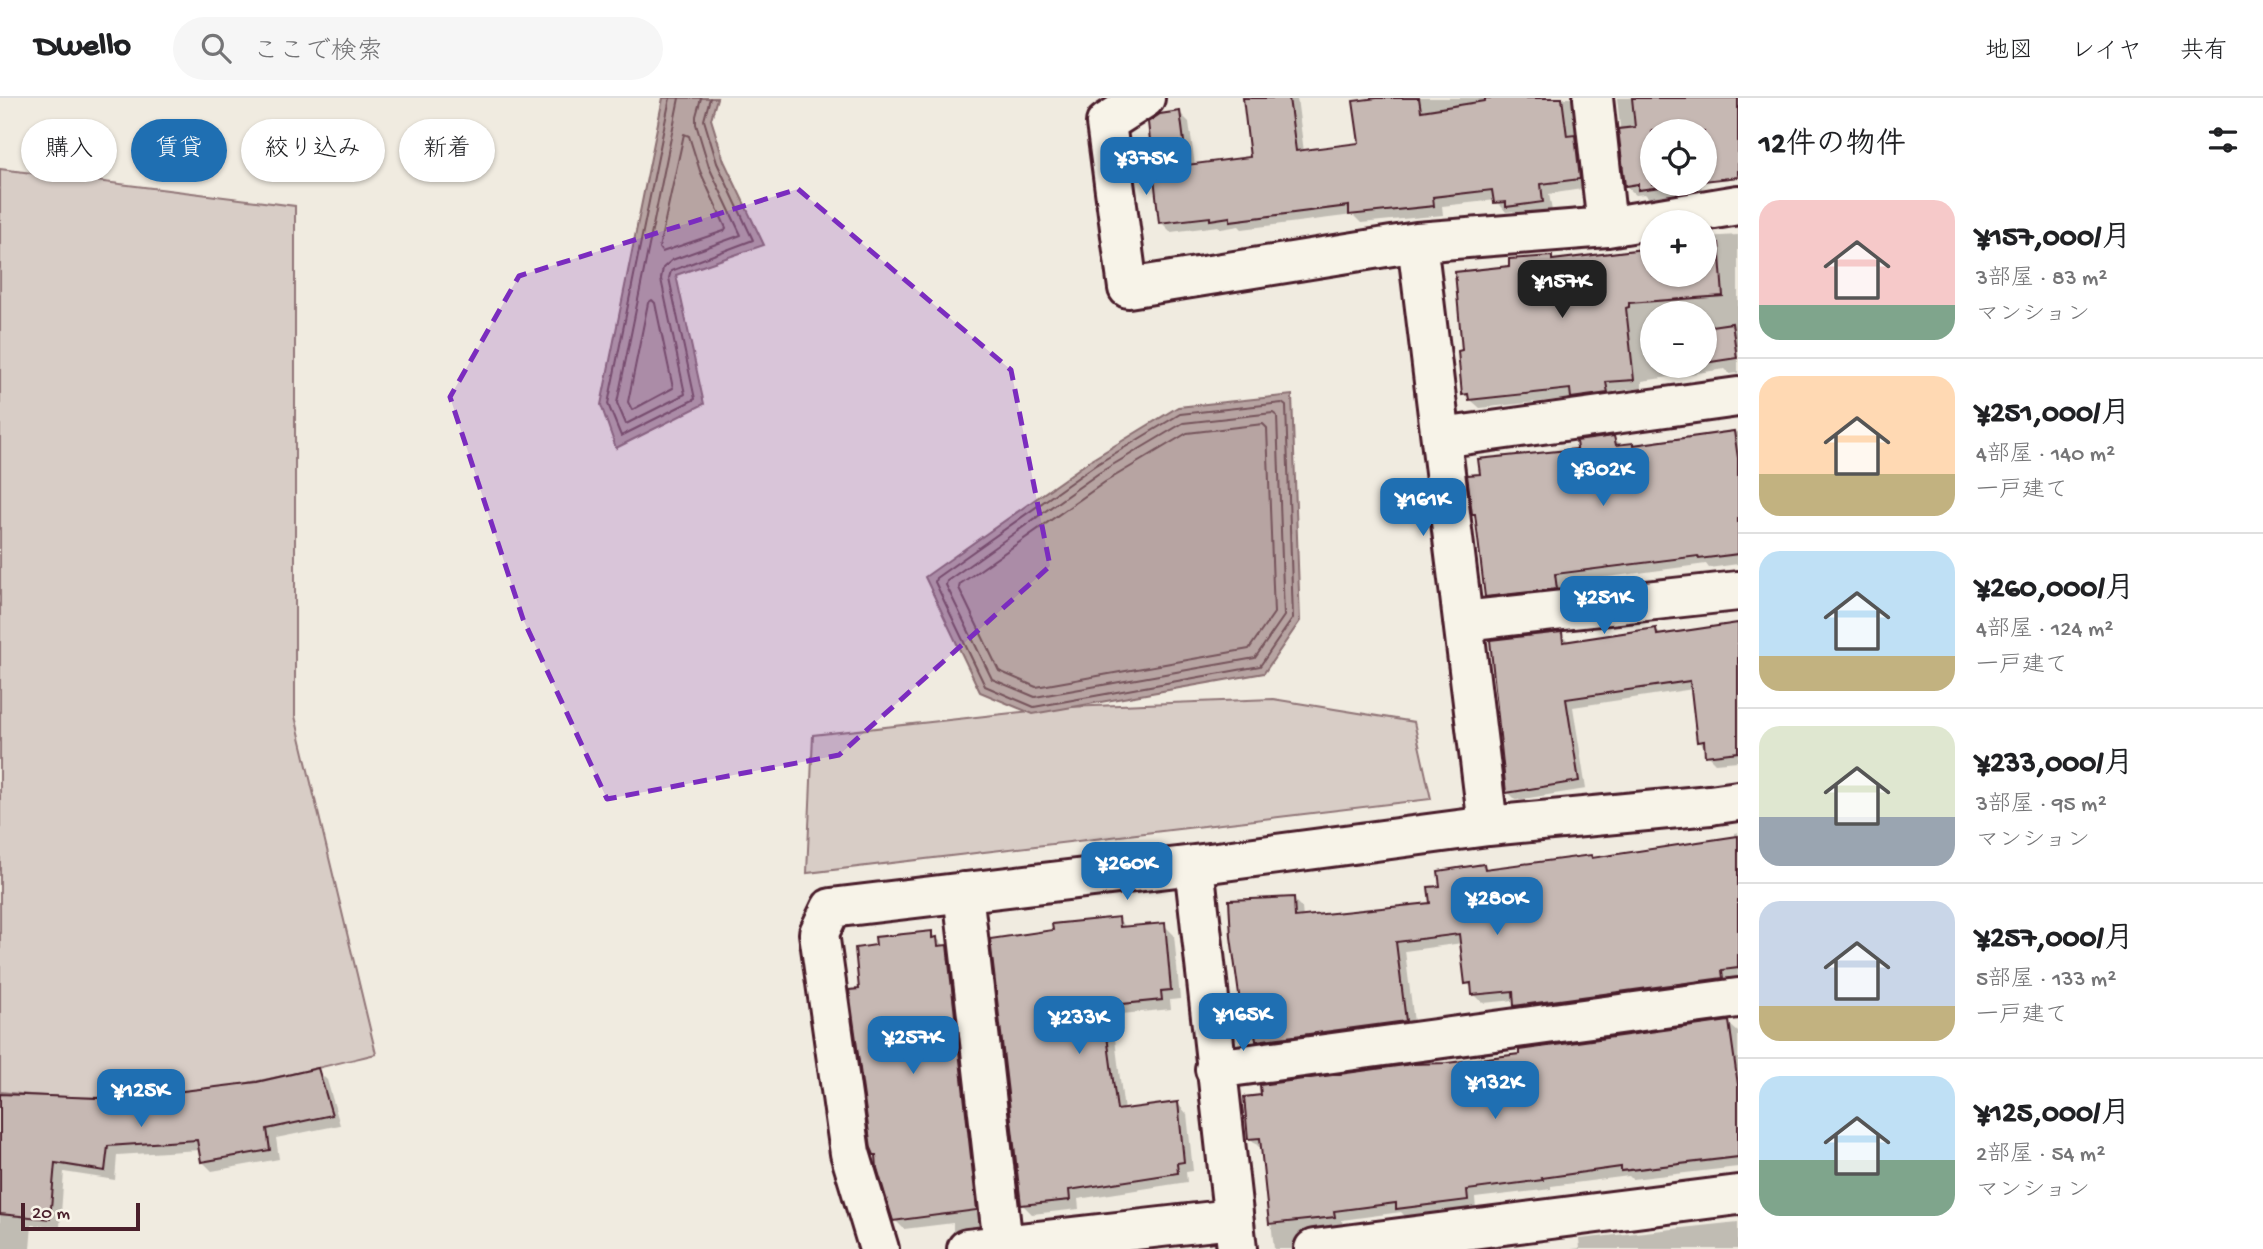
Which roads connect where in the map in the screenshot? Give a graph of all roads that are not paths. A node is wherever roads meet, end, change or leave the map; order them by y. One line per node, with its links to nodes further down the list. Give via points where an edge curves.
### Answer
1 (1145, 98): 5 (street, via 1105,123 1128,288)
2 (1593, 98): 4 (street)
3 (1738, 205): 4 (street)
4 (1607, 227): 5 (street)
5 (1417, 242): 7 (street)
6 (1738, 397): 7 (street)
7 (1441, 438): 9 (street)
8 (1738, 591): 9 (street)
9 (1464, 621): 11 (street)
10 (1724, 803): 11 (street)
11 (1488, 826): 12 (street)
12 (1194, 865): 13 (street); 15 (street)
13 (963, 892): 18 (street); 19 (street, via 831,908 819,933 850,1153)
14 (1738, 998): 15 (street)
15 (1215, 1069): 17 (street)
16 (1738, 1195): 20 (street)
17 (1234, 1234): 18 (street)
18 (985, 1247)
19 (879, 1249)
20 (1314, 1249)

